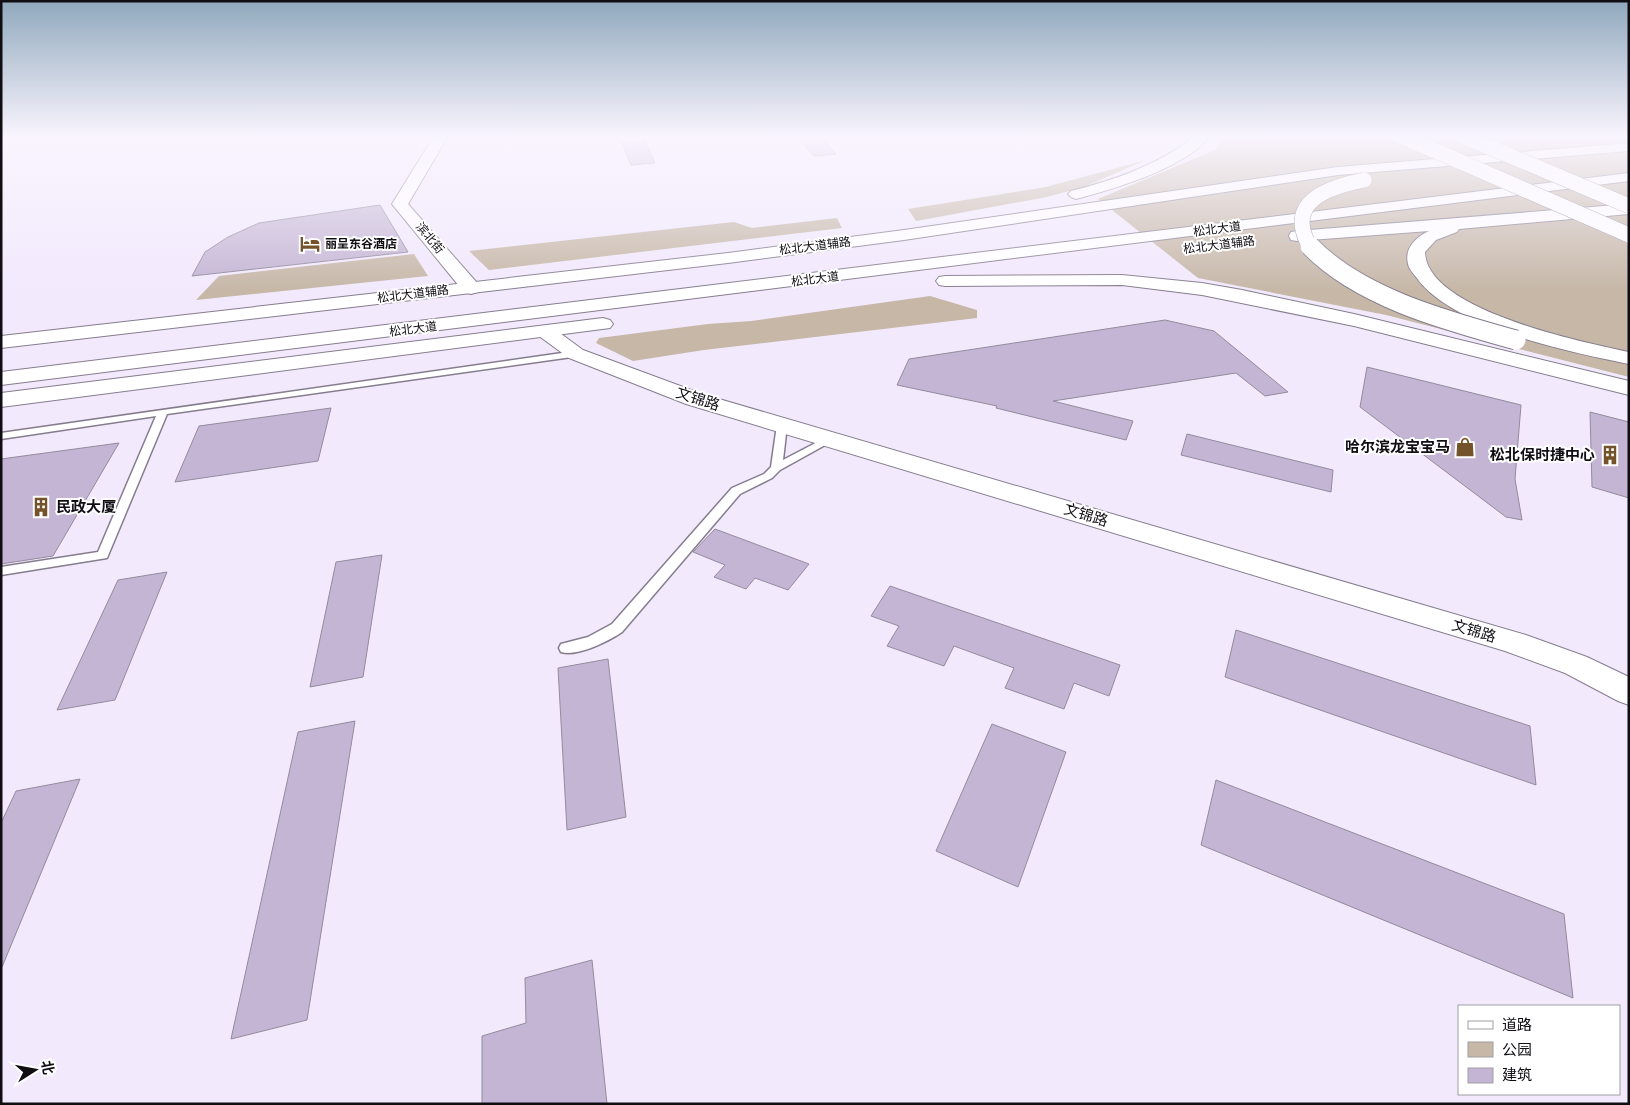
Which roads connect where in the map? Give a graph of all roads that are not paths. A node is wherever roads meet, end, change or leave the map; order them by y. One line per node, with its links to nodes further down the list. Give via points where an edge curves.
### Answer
1 (410, 188): 20 (main road, 滨北街, via 400,204)
2 (1101, 188): 14 (main road)
3 (1225, 188): 14 (main road, 松北大道辅路)
4 (1339, 188): 30 (main road, bridge, via 1324,192 1305,208 1301,230 1311,247 1346,275 1382,294 1438,316)
5 (1443, 188): 21 (main road, 松北大道)
6 (1520, 188): 15 (main road, bridge)
7 (1544, 188): 22 (main road, 松北大道)
8 (1552, 188): 12 (main road)
9 (1584, 188): 11 (main road, bridge)
10 (1629, 192): 13 (main road, via 1461,211 1284,237)
11 (1629, 207): 13 (main road)
12 (1629, 220)
13 (1488, 222): 28 (main road, via 1440,232 1424,241 1416,252 1422,274 1449,297 1498,322 1555,342)
14 (904, 235): 16 (main road, 松北大道辅路)
15 (1629, 235)
16 (728, 258): 20 (main road, 松北大道辅路); 21 (main road)
17 (1080, 263): 18 (main road)
18 (944, 281): 19 (main road); 32 (main road, via 1122,280 1202,289 1354,320)
19 (925, 283)
20 (471, 288): 26 (main road, 松北大道辅路)
21 (531, 298): 29 (main road, 松北大道)
22 (564, 310): 23 (main road, via 746,305); 31 (main road, 松北大道)
23 (672, 315)
24 (624, 322): 25 (main road)
25 (546, 332): 27 (main road, 文锦路); 33 (main road)
26 (1, 342)
27 (576, 354): 34 (lane); 35 (main road, 文锦路, via 694,398)
28 (1629, 358)
29 (1, 362)
30 (1629, 370)
31 (1, 379)
32 (1629, 388)
33 (1, 400)
34 (164, 412): 36 (lane); 39 (lane, via 103,555)
35 (782, 425): 37 (main road, 文锦路); 38 (lane)
36 (1, 436)
37 (831, 439): 38 (lane); 41 (main road, 文锦路, via 1515,643 1576,665)
38 (776, 468): 40 (lane, via 768,476 736,491 617,628 589,644)
39 (1, 572)
40 (566, 648)
41 (1629, 692)

